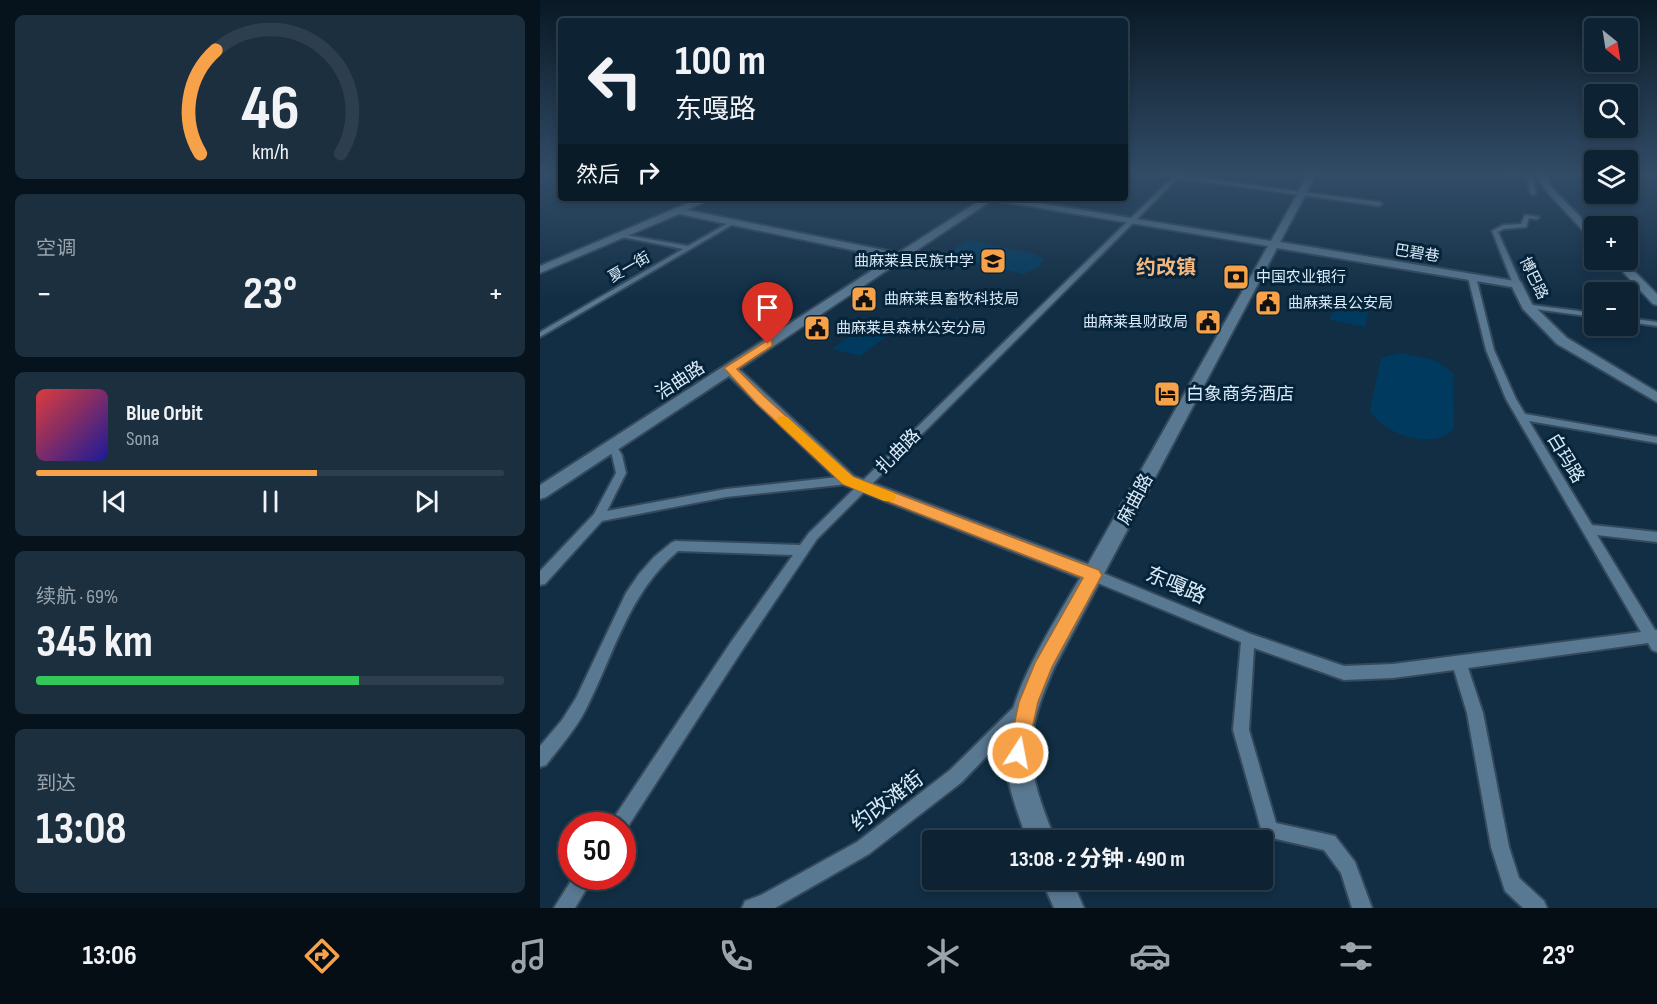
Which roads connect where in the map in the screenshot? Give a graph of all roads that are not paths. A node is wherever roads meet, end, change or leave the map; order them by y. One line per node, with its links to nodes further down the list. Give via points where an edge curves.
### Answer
1 (668, 215): 10 (street)
2 (698, 215): 9 (street)
3 (965, 215): 13 (street, 治曲路)
4 (1096, 215): 8 (street, 巴碧巷)
5 (1136, 215): 8 (street, 扎曲路)
6 (1289, 215): 11 (street, 麻曲路)
7 (1536, 217): 17 (street, 博巴路, via 1527,216 1524,226 1495,231)
8 (1130, 221): 11 (street, 巴碧巷); 29 (street, 扎曲路)
9 (732, 223): 12 (street, 夏一街); 13 (street)
10 (622, 235): 12 (street); 14 (street)
11 (1273, 244): 16 (street, 巴碧巷); 36 (street, 麻曲路)
12 (689, 248): 23 (street, 夏一街)
13 (900, 257): 24 (street, 治曲路)
14 (540, 270)
15 (1627, 270): 18 (street)
16 (1472, 277): 17 (street, 巴碧巷); 26 (street, 白玛路, via 1490,350)
17 (1517, 284): 19 (street, 博巴路)
18 (1657, 301)
19 (1527, 306): 20 (street); 25 (street, 博巴路, via 1562,341)
20 (1584, 314)
21 (1638, 321): 22 (street)
22 (1657, 324)
23 (540, 335)
24 (730, 368): 28 (street, 治曲路); 29 (street, 东嘎路, via 760,400)
25 (1657, 398)
26 (1522, 417): 27 (street); 32 (street, 白玛路)
27 (1657, 440)
28 (612, 446): 30 (street, 治曲路); 31 (street, via 621,473)
29 (855, 484): 31 (street, via 726,493); 34 (street, 扎曲路); 36 (street, 东嘎路)
30 (540, 493)
31 (598, 517): 35 (street)
32 (1589, 529): 33 (street); 38 (street, 白玛路)
33 (1657, 537)
34 (803, 550): 41 (street, via 675,546 663,555 624,607 580,706); 42 (street, 扎曲路)
35 (543, 573)
36 (1093, 575): 37 (street, 东嘎路); 40 (street, 麻曲路, via 1044,663)
37 (1248, 639): 39 (street, 东嘎路, via 1344,673); 49 (street, via 1241,730 1269,830 1329,842 1349,868)
38 (1655, 640): 39 (street, 东嘎路)
39 (1459, 663): 50 (street, via 1475,712 1500,846 1512,884)
40 (1028, 702): 43 (street, 麻曲路, via 1018,753); 47 (street, 约改滩街, via 956,776 863,848)
41 (540, 759)
42 (628, 812)
43 (1038, 830)
44 (576, 890): 46 (street)
45 (1061, 890): 48 (street)
46 (564, 908)
47 (752, 908)
48 (1069, 908)
49 (1362, 908)
50 (1537, 908)

